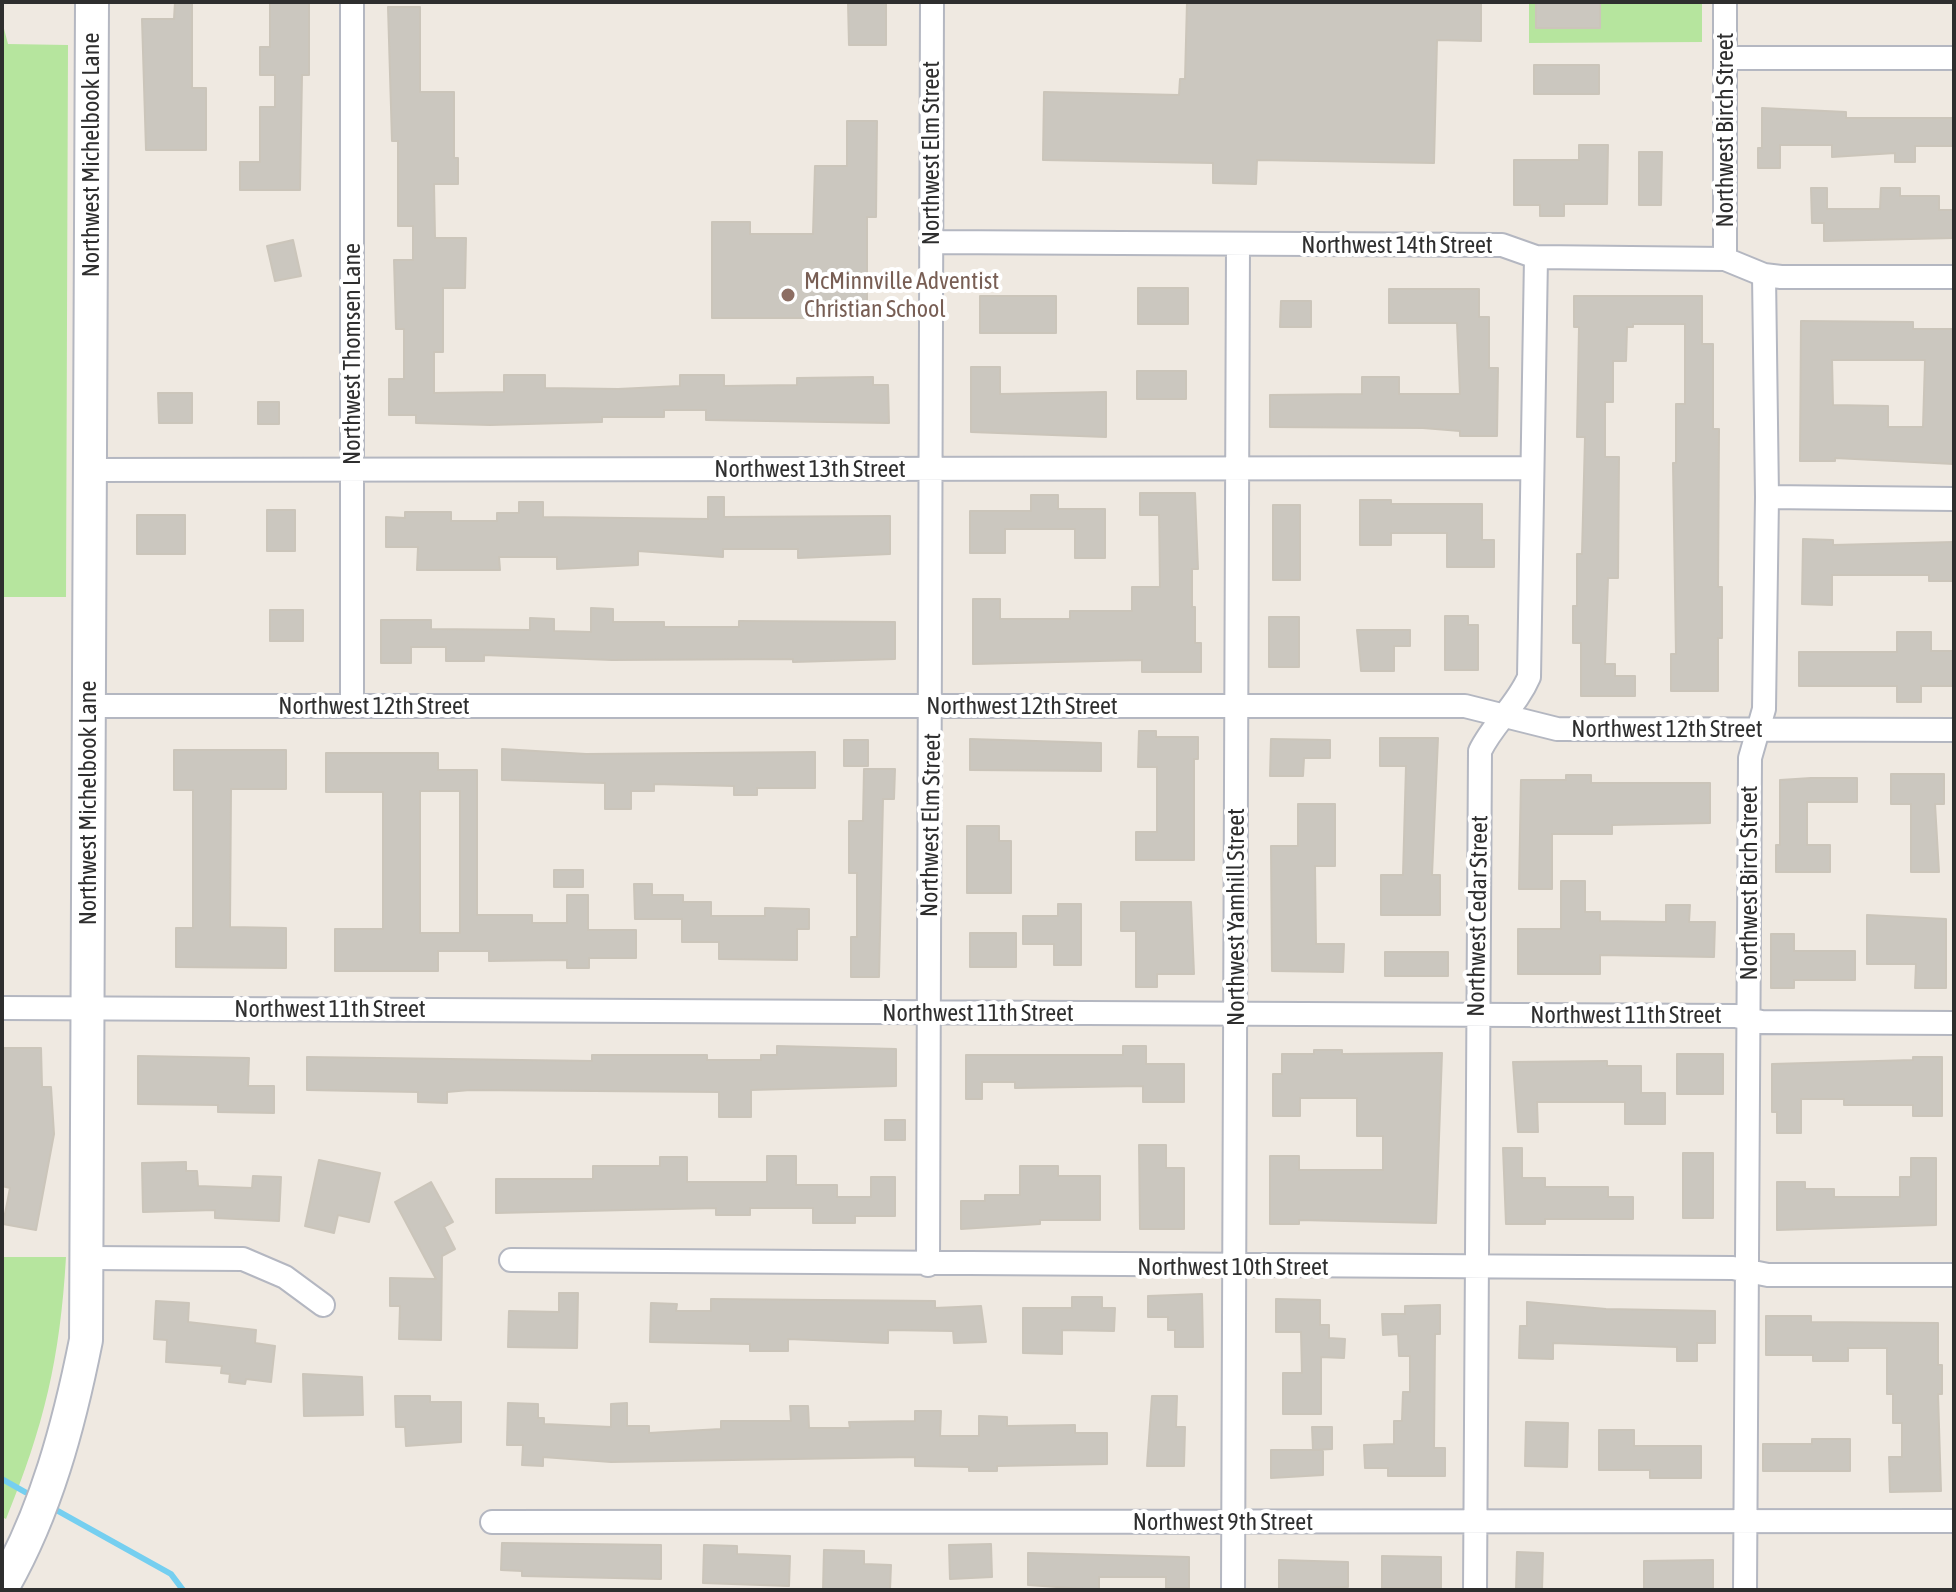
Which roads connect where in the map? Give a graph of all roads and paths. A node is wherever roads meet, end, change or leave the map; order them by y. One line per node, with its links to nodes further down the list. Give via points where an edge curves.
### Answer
1 (92, 2): 17 (street, Northwest Michelbook Lane)
2 (352, 2): 15 (street, Northwest Thomsen Lane)
3 (932, 2): 7 (street, Northwest Elm Street)
4 (1725, 2): 5 (street, Northwest Birch Street)
5 (1725, 58): 6 (street); 10 (street, Northwest Birch Street)
6 (1954, 58)
7 (931, 242): 8 (street, Northwest 14th Street); 16 (street, Northwest Elm Street)
8 (1238, 244): 9 (street, Northwest 14th Street, via 1502,245); 13 (street, Northwest Yamhill Street)
9 (1536, 257): 10 (street, Northwest 14th Street); 14 (street, Northwest Cedar Street)
10 (1725, 259): 11 (street, Northwest 14th Street)
11 (1764, 275): 12 (street, Northwest 14th Street); 18 (street, Northwest Birch Street)
12 (1954, 277)
13 (1237, 468): 14 (street, Northwest 13th Street); 16 (street, Northwest 13th Street); 23 (street, Northwest Yamhill Street)
14 (1531, 468): 24 (street, Northwest Cedar Street, via 1529,677)
15 (352, 469): 16 (street, Northwest 13th Street); 17 (street, Northwest 13th Street); 21 (street, Northwest Thomsen Lane)
16 (932, 469): 22 (street, Northwest Elm Street)
17 (89, 470): 20 (street, Northwest Michelbook Lane)
18 (1767, 497): 19 (street); 25 (street, Northwest Birch Street, via 1764,709)
19 (1954, 499)
20 (88, 706): 21 (street, Northwest 12th Street); 28 (street, Northwest Michelbook Lane)
21 (352, 706): 22 (street, Northwest 12th Street)
22 (932, 706): 23 (street, Northwest 12th Street); 29 (street, Northwest Elm Street)
23 (1237, 706): 24 (street, Northwest 12th Street, via 1465,706); 30 (street, Northwest Yamhill Street)
24 (1506, 714): 25 (street, Northwest 12th Street, via 1557,729); 31 (street, Northwest Cedar Street, via 1480,751)
25 (1758, 729): 26 (street, Northwest 12th Street); 32 (street, Northwest Birch Street, via 1750,758)
26 (1954, 730)
27 (2, 1008): 28 (street, Northwest 11th Street)
28 (88, 1008): 29 (street, Northwest 11th Street); 34 (street, Northwest Michelbook Lane)
29 (928, 1013): 30 (street, Northwest 11th Street); 36 (street, Northwest Elm Street)
30 (1235, 1013): 31 (street, Northwest 11th Street); 37 (street, Northwest Yamhill Street)
31 (1477, 1015): 32 (street, Northwest 11th Street); 38 (street, Northwest Cedar Street)
32 (1749, 1018): 33 (street, Northwest 11th Street); 39 (street, Northwest Birch Street)
33 (1954, 1023)
34 (89, 1258): 41 (street, via 243,1259 285,1277); 47 (street, Northwest Michelbook Lane, via 86,1340 74,1399 31,1530)
35 (511, 1260): 36 (street, Northwest 10th Street)
36 (928, 1265): 37 (street, Northwest 10th Street)
37 (1234, 1267): 38 (street, Northwest 10th Street); 46 (street, Northwest Yamhill Street)
38 (1479, 1267): 39 (street, Northwest 10th Street); 42 (street, Northwest Cedar Street)
39 (1747, 1271): 40 (street, Northwest 10th Street); 43 (street, Northwest Birch Street)
40 (1954, 1275)
41 (323, 1305)
42 (1475, 1521): 43 (street, Northwest 9th Street); 46 (street, Northwest 9th Street); 49 (street, Northwest Cedar Street)
43 (1745, 1521): 44 (street, Northwest 9th Street); 50 (street, Northwest Birch Street)
44 (1954, 1521)
45 (492, 1522): 46 (street, Northwest 9th Street)
46 (1233, 1522): 48 (street, Northwest Yamhill Street)
47 (2, 1588)
48 (1233, 1590)
49 (1475, 1590)
50 (1745, 1590)

